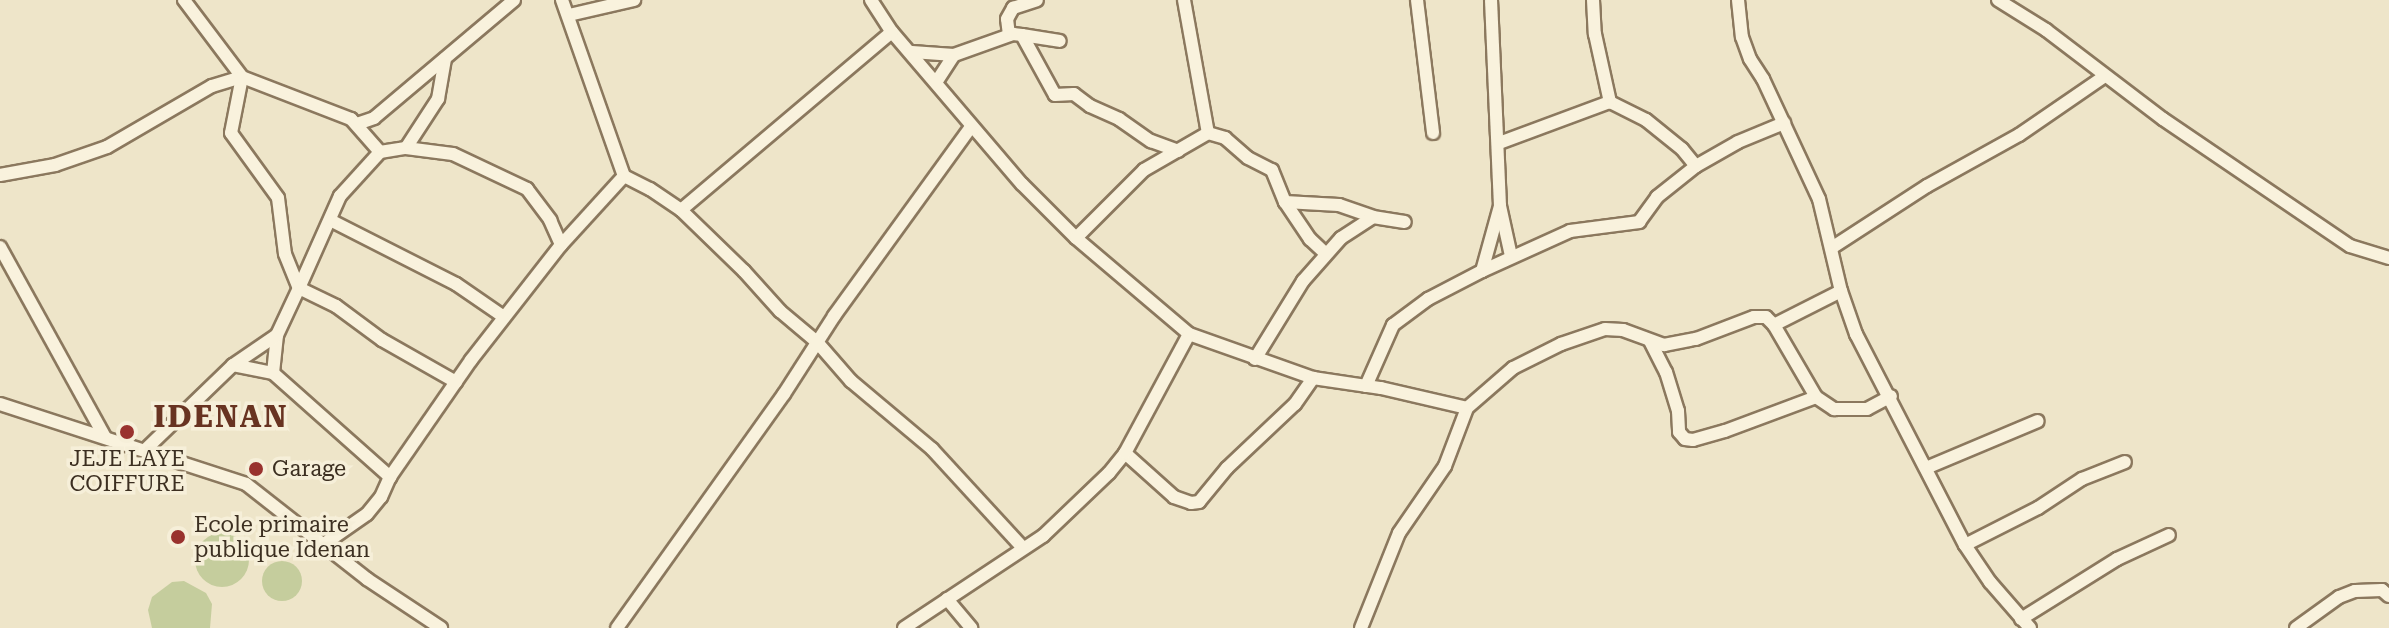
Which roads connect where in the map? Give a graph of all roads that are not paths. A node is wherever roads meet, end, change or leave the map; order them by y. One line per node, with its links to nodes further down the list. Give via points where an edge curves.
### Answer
1 (184, 0): 21 (street)
2 (514, 0): 19 (street)
3 (562, 0): 13 (street)
4 (634, 0): 13 (street)
5 (871, 0): 14 (street)
6 (1037, 0): 15 (street, via 1013,8 1007,19)
7 (1184, 0): 27 (street)
8 (1417, 0): 28 (street)
9 (1491, 0): 29 (street)
10 (1593, 0): 23 (street)
11 (1738, 0): 24 (street, via 1750,59)
12 (1998, 0): 20 (street)
13 (569, 15): 35 (street)
14 (892, 32): 17 (street); 38 (street)
15 (1016, 35): 16 (street); 18 (street); 31 (street, via 1055,95 1074,94 1151,141)
16 (1060, 41)
17 (912, 52): 18 (street); 22 (street)
18 (954, 55): 22 (street)
19 (445, 59): 25 (street, via 374,118); 30 (street, via 438,99)
20 (2105, 76): 45 (street, via 2019,135); 48 (street, via 2350,246)
21 (242, 77): 25 (street); 34 (street, via 212,86 107,147 55,165); 50 (street, via 231,133 278,198 285,254)
22 (937, 81): 26 (street)
23 (1610, 102): 29 (street); 33 (street, via 1646,120)
24 (1784, 123): 33 (street); 45 (street, via 1819,199)
25 (357, 124): 32 (street)
26 (971, 127): 42 (street); 57 (street)
27 (1208, 133): 31 (street); 36 (street, via 1225,138 1272,170)
28 (1433, 133)
29 (1499, 143): 37 (street)
30 (406, 148): 32 (street); 43 (street, via 453,154 510,178 539,202)
31 (1178, 151): 42 (street, via 1125,186)
32 (380, 152): 40 (street, via 340,196)
33 (1696, 166): 47 (street, via 1657,197 1639,222 1579,228)
34 (0, 175)
35 (624, 176): 38 (street); 43 (street)
36 (1285, 202): 39 (street, via 1339,205); 46 (street)
37 (1500, 206): 47 (street); 49 (street)
38 (681, 210): 57 (street)
39 (1373, 217): 41 (street); 46 (street)
40 (330, 220): 50 (street); 52 (street, via 456,284)
41 (1405, 222)
42 (1076, 238): 54 (street)
43 (561, 245): 52 (street)
44 (0, 247): 69 (street)
45 (1833, 247): 51 (street)
46 (1325, 253): 58 (street)
47 (1511, 256): 49 (street)
48 (2389, 258)
49 (1482, 271): 63 (street, via 1428,299 1393,325)
50 (299, 288): 55 (street); 62 (street)
51 (1841, 291): 53 (street); 64 (street, via 1856,334)
52 (504, 317): 62 (street)
53 (1774, 325): 56 (street, via 1766,317 1754,317 1696,339 1664,345); 65 (street)
54 (1189, 334): 58 (street); 71 (street)
55 (277, 335): 59 (street); 60 (street)
56 (1650, 341): 65 (street, via 1666,372 1685,439 1725,431); 67 (street, via 1605,329 1561,344 1513,368)
57 (817, 342): 78 (street, via 851,381 932,449); 83 (street)
58 (1255, 359): 61 (street)
59 (233, 365): 60 (street); 70 (street)
60 (273, 373): 74 (street)
61 (1313, 378): 63 (street); 71 (street, via 1295,404 1199,502 1174,497)
62 (456, 382): 74 (street)
63 (1366, 386): 67 (street)
64 (1891, 396): 65 (street, via 1867,409 1852,410 1834,409); 73 (street)
65 (1816, 397)
66 (0, 404): 69 (street)
67 (1467, 408): 86 (street, via 1445,466 1399,533)
68 (2038, 421): 73 (street)
69 (105, 437): 70 (street)
70 (145, 450): 76 (street, via 246,484)
71 (1125, 453): 78 (street, via 1043,536)
72 (2125, 462): 77 (street, via 2082,479)
73 (1926, 468): 77 (street)
74 (390, 477): 76 (street, via 367,514)
75 (2169, 535): 81 (street, via 2117,559)
76 (324, 544): 82 (street)
77 (1965, 545): 81 (street)
78 (1023, 548): 80 (street)
79 (2389, 596): 87 (street, via 2382,590 2355,591)
80 (947, 599): 84 (street); 85 (street)
81 (2025, 623)
82 (441, 628)
83 (617, 628)
84 (904, 628)
85 (971, 628)
86 (1361, 628)
87 (2296, 628)

